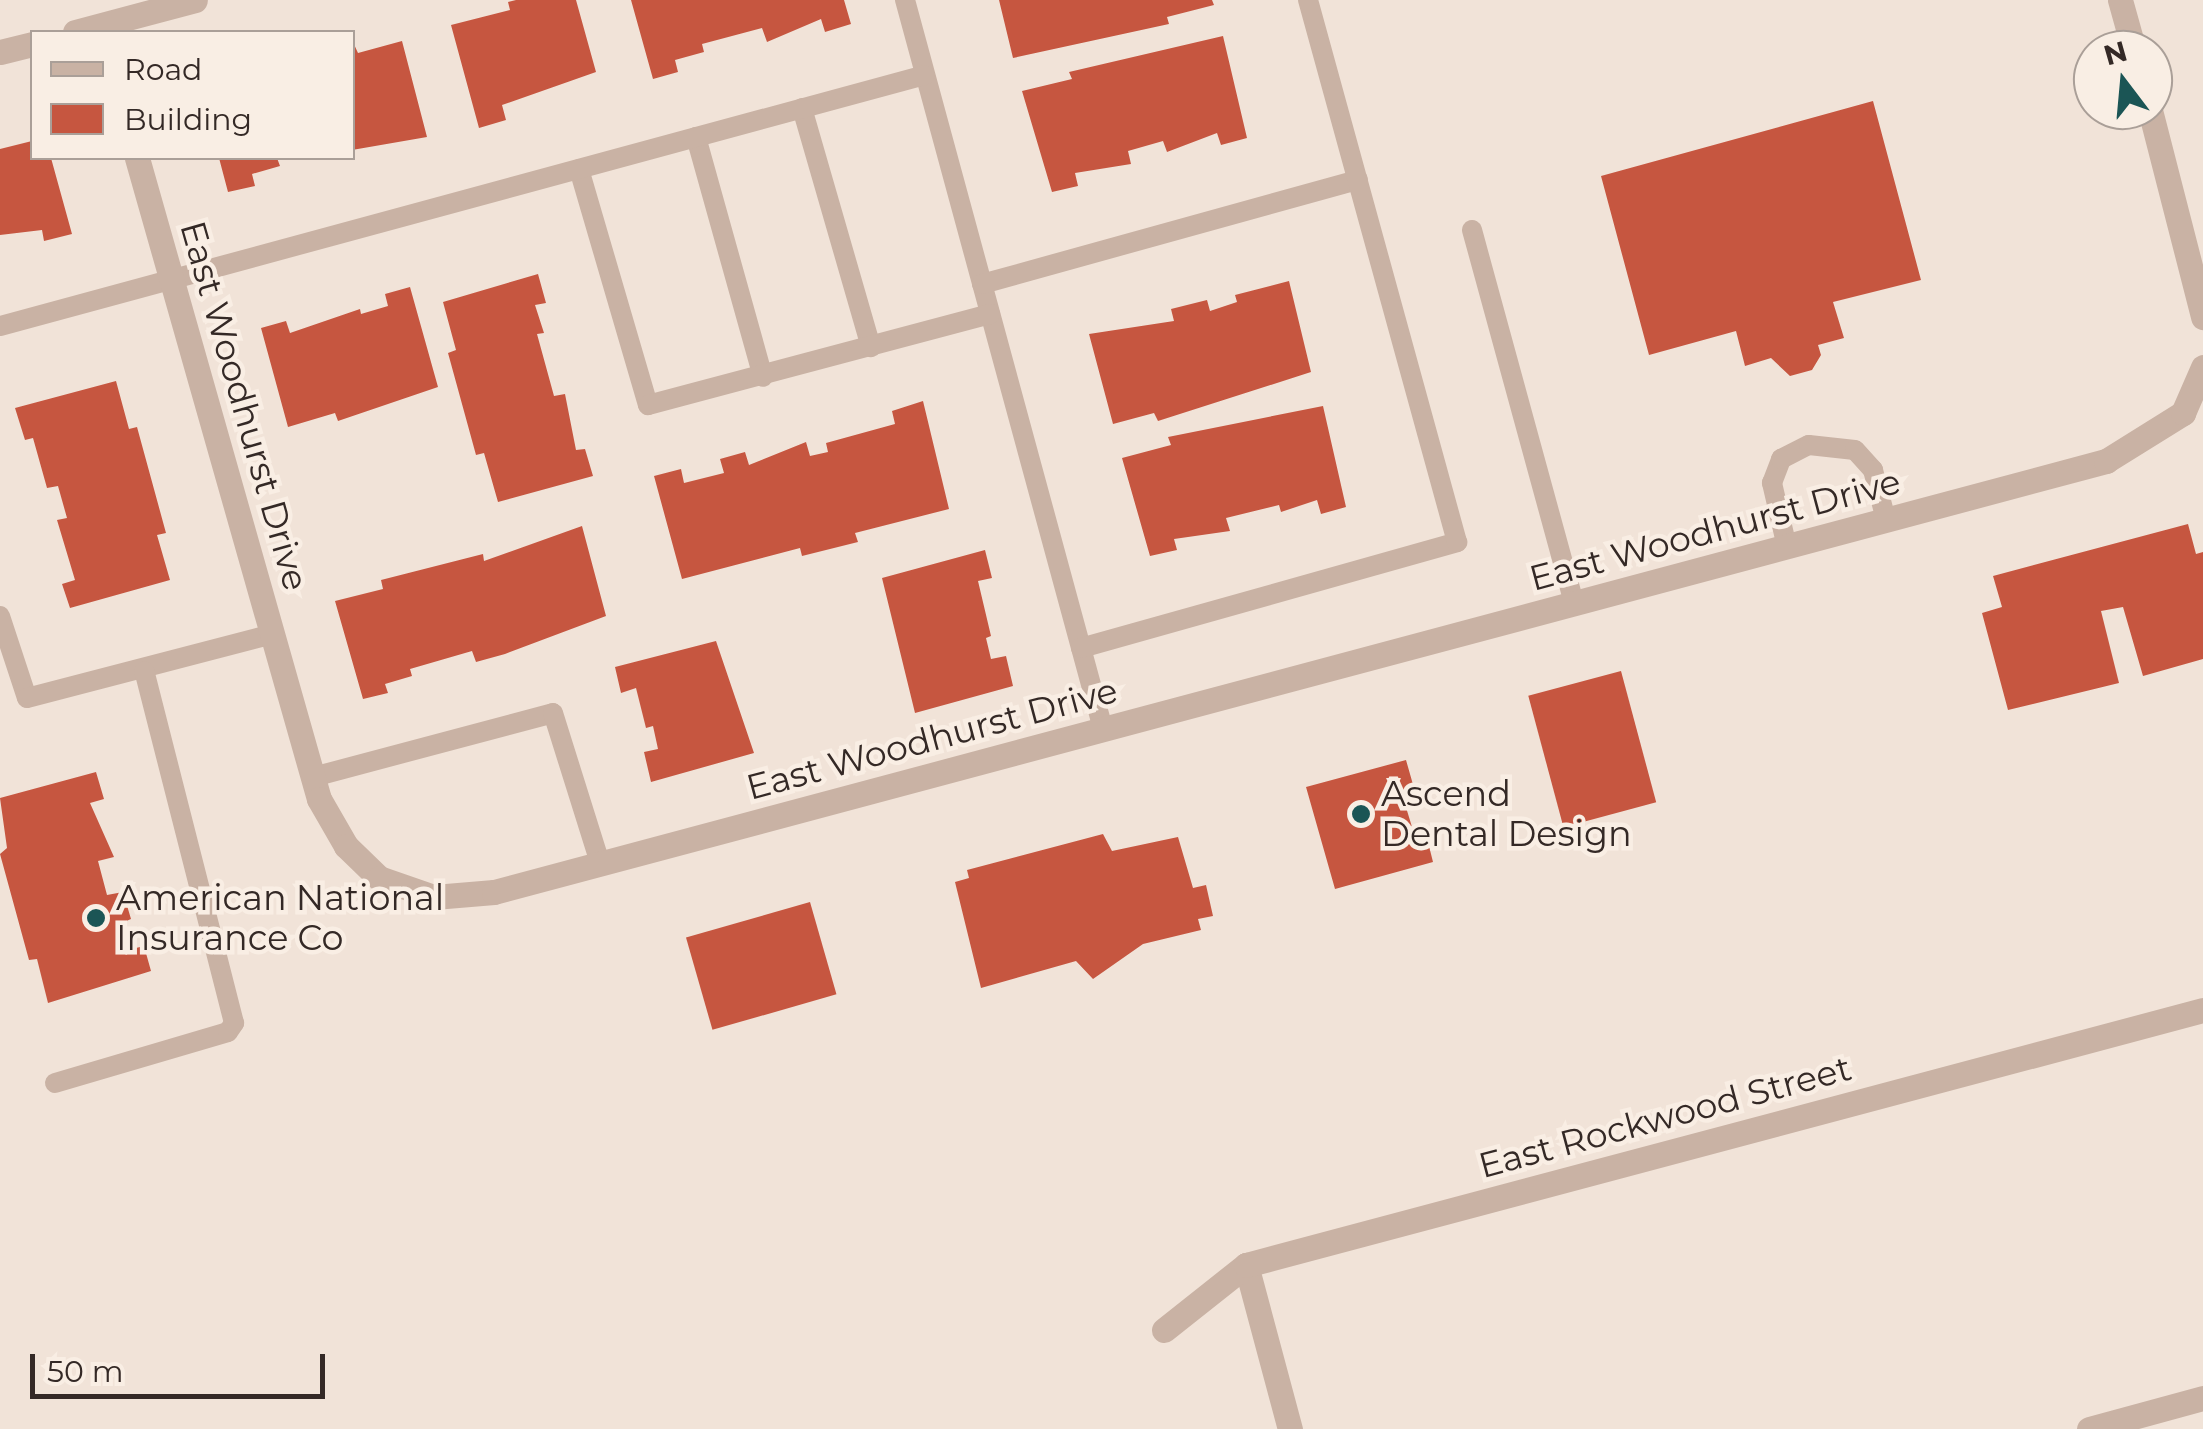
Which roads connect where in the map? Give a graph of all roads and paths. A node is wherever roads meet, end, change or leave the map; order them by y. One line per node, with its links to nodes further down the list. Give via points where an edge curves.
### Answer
1 (195, 0): 5 (street)
2 (905, 0): 10 (lane)
3 (1308, 0): 16 (lane)
4 (2120, 0): 7 (street)
5 (164, 4): 6 (street)
6 (92, 30)
7 (2128, 30)
8 (30, 44): 9 (street)
9 (0, 52)
10 (925, 75): 11 (lane); 19 (lane)
11 (802, 108): 13 (lane); 23 (lane)
12 (2155, 130): 21 (street)
13 (696, 137): 15 (lane); 25 (lane)
14 (137, 160): 18 (street, East Woodhurst Drive)
15 (579, 169): 18 (lane); 25 (lane, via 648,405)
16 (1358, 180): 19 (lane); 31 (lane, via 1456,542)
17 (1472, 230): 28 (lane)
18 (171, 280): 22 (lane); 30 (street, East Woodhurst Drive)
19 (982, 284): 20 (lane)
20 (990, 314): 23 (lane); 31 (lane)
21 (2203, 317)
22 (0, 326)
23 (872, 347): 25 (lane)
24 (2203, 367): 26 (street, East Woodhurst Drive, via 2183,413 2106,462)
25 (763, 376)
26 (1886, 520): 27 (street, East Woodhurst Drive); 27 (lane, via 1872,470 1854,450 1808,444 1781,459 1772,483)
27 (1787, 547): 28 (street, East Woodhurst Drive)
28 (1574, 604): 33 (street, East Woodhurst Drive)
29 (0, 616): 32 (lane, via 27,698)
30 (272, 634): 32 (lane); 34 (street, East Woodhurst Drive)
31 (1081, 648): 33 (lane)
32 (144, 671): 37 (lane, via 234,1022 228,1032)
33 (1102, 729): 35 (street, East Woodhurst Drive)
34 (313, 777): 35 (street, East Woodhurst Drive, via 346,846 380,878 434,897 494,892); 35 (lane, via 553,714)
35 (600, 863)
36 (2203, 1010): 38 (street, East Rockwood Street)
37 (55, 1084)
38 (1246, 1265): 39 (street, East Rockwood Street); 41 (street)
39 (1164, 1330)
40 (2203, 1398): 42 (street)
41 (1290, 1429)
42 (2089, 1429)

